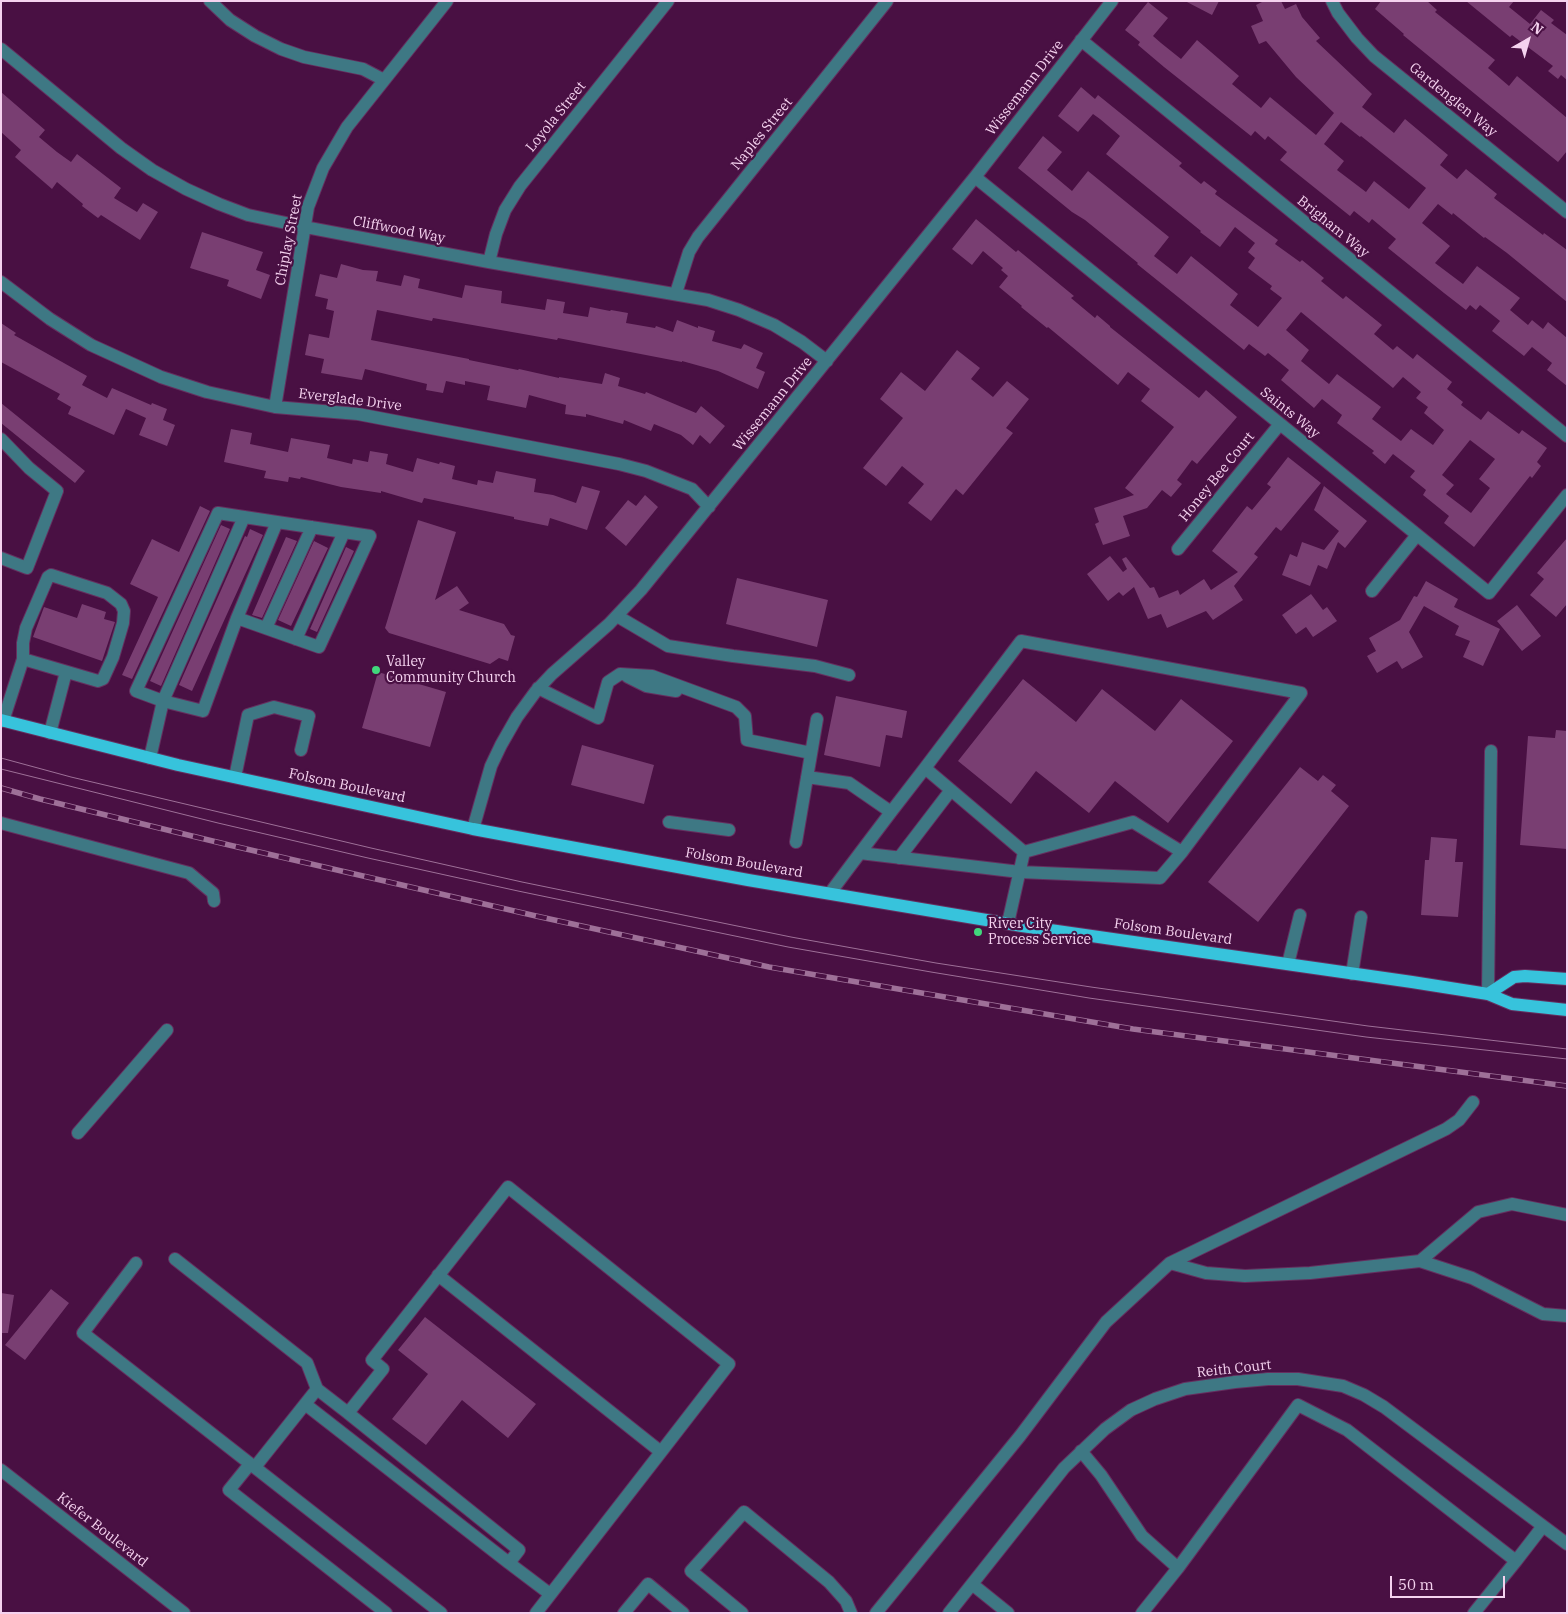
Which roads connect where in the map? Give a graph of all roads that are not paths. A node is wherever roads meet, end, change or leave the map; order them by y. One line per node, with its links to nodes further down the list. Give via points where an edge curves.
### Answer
1 (210, 1): 9 (street, via 230,20 281,49 363,69)
2 (447, 1): 9 (street, Chiplay Street)
3 (668, 1): 13 (street, Loyola Street, via 520,186 505,210)
4 (887, 1): 15 (street, Naples Street, via 698,237 689,252)
5 (1112, 1): 7 (street, Wissemann Drive)
6 (1332, 1): 11 (street, Gardenglen Way, via 1357,38 1374,56)
7 (1081, 40): 10 (street, Wissemann Drive); 19 (street, Brigham Way)
8 (1, 49): 12 (street, Cliffwood Way, via 152,170 186,189 248,215)
9 (384, 80): 12 (street, Chiplay Street, via 333,149 308,208)
10 (975, 178): 16 (street, Wissemann Drive); 18 (street, Saints Way)
11 (1567, 212)
12 (305, 227): 13 (street, Cliffwood Way); 17 (street, Chiplay Street)
13 (489, 262): 15 (street, Cliffwood Way)
14 (1, 282): 17 (street, Everglade Drive, via 50,319 126,362 207,392)
15 (676, 294): 16 (street, Cliffwood Way, via 708,300 774,325)
16 (827, 361): 22 (street, Wissemann Drive)
17 (275, 407): 22 (street, Everglade Drive, via 358,414 619,464 692,489)
18 (1280, 424): 27 (street, Saints Way); 28 (street, Honey Bee Court)
19 (1567, 436)
20 (1, 439): 29 (street, via 29,468 58,491 27,568)
21 (1567, 495): 27 (street, Saints Way, via 1489,593)
22 (709, 507): 31 (street, Wissemann Drive)
23 (244, 517): 24 (street); 39 (street); 39 (street, via 218,513 136,691)
24 (277, 522): 25 (street); 32 (street)
25 (312, 527): 26 (street); 33 (street)
26 (344, 532): 34 (street); 34 (street, via 370,536 319,647)
27 (1417, 535): 30 (street)
28 (1178, 549)
29 (1, 558)
30 (1372, 591)
31 (617, 616): 37 (street, via 668,646 815,666); 38 (street, Wissemann Drive)
32 (237, 618): 33 (street); 39 (street, via 203,711)
33 (266, 628): 34 (street)
34 (296, 639)
35 (23, 659): 36 (street); 36 (street, via 26,628 48,577 108,593 124,610 107,672 98,681); 41 (street)
36 (66, 672): 42 (street)
37 (849, 675)
38 (538, 688): 45 (street, via 598,718 608,682 620,674 652,676 736,707 745,716 747,740); 54 (street, Wissemann Drive, via 517,717 491,766)
39 (163, 701): 46 (street)
40 (817, 719): 45 (street)
41 (2, 720): 42 (main road, Folsom Boulevard)
42 (50, 733): 46 (main road, Folsom Boulevard)
43 (301, 750): 48 (street, via 309,716 274,707 248,715)
44 (1491, 751): 70 (street)
45 (811, 753): 49 (street)
46 (150, 758): 48 (main road, Folsom Boulevard)
47 (925, 768): 50 (street); 51 (street); 58 (street, via 1021,641 1301,693)
48 (235, 777): 54 (main road, Folsom Boulevard)
49 (807, 777): 51 (street, via 849,783); 56 (street)
50 (951, 790): 57 (street); 60 (street)
51 (891, 812): 59 (street)
52 (669, 822): 55 (street)
53 (1, 823): 63 (street, via 189,873 213,893)
54 (473, 829): 62 (main road, Folsom Boulevard)
55 (729, 830)
56 (796, 842)
57 (1024, 852): 58 (street, via 1133,822); 61 (street)
58 (1182, 852): 61 (street, via 1160,878)
59 (860, 853): 60 (street); 62 (street)
60 (898, 858): 61 (street)
61 (1020, 872): 66 (street)
62 (830, 893): 66 (main road, Folsom Boulevard)
63 (214, 901)
64 (1300, 915): 67 (street)
65 (1361, 917): 68 (street)
66 (1008, 923): 67 (main road, Folsom Boulevard)
67 (1288, 964): 68 (main road, Folsom Boulevard)
68 (1352, 974): 70 (main road, Folsom Boulevard)
69 (1567, 979): 70 (main road, via 1514,977)
70 (1488, 994): 71 (main road, Folsom Boulevard, via 1512,1004)
71 (1567, 1010)
72 (167, 1030): 74 (street)
73 (1473, 1102): 79 (street, via 1460,1120 1446,1129)
74 (78, 1133)
75 (1567, 1215): 77 (street, via 1512,1204 1478,1212)
76 (175, 1259): 82 (street, via 307,1363)
77 (1420, 1261): 79 (street, via 1310,1273 1245,1276 1206,1273); 81 (street, via 1472,1278 1543,1314)
78 (136, 1263): 87 (street, via 83,1333)
79 (1170, 1263): 104 (street, via 1106,1322 1020,1436)
80 (438, 1274): 84 (street, via 372,1360 383,1369); 86 (street); 86 (street, via 508,1187 538,1210 729,1364)
81 (1567, 1316)
82 (317, 1389): 83 (street); 84 (street)
83 (305, 1404): 87 (street); 92 (street)
84 (348, 1413): 92 (street, via 518,1550)
85 (1081, 1451): 89 (street, Reith Court, via 1131,1410 1185,1389 1268,1379 1320,1382 1343,1386 1384,1407); 93 (street, via 1142,1536); 94 (street, Reith Court)
86 (661, 1452): 95 (street)
87 (252, 1465): 97 (street, via 229,1490); 98 (street)
88 (1, 1470): 96 (street, Kiefer Boulevard)
89 (1542, 1526): 90 (street, Reith Court); 91 (street)
90 (1567, 1544)
91 (1516, 1561): 93 (street, via 1347,1430 1298,1405); 108 (street)
92 (509, 1563): 95 (street)
93 (1178, 1568): 107 (street)
94 (972, 1584): 105 (street, Reith Court); 106 (street)
95 (550, 1594): 99 (street)
96 (184, 1613)
97 (386, 1613)
98 (441, 1613)
99 (536, 1613)
100 (624, 1613): 101 (street, via 648,1584)
101 (683, 1613)
102 (742, 1613): 103 (street, via 691,1571 744,1512 829,1582 846,1601)
103 (851, 1613)
104 (876, 1613)
105 (949, 1613)
106 (1008, 1613)
107 (1142, 1613)
108 (1474, 1613)

